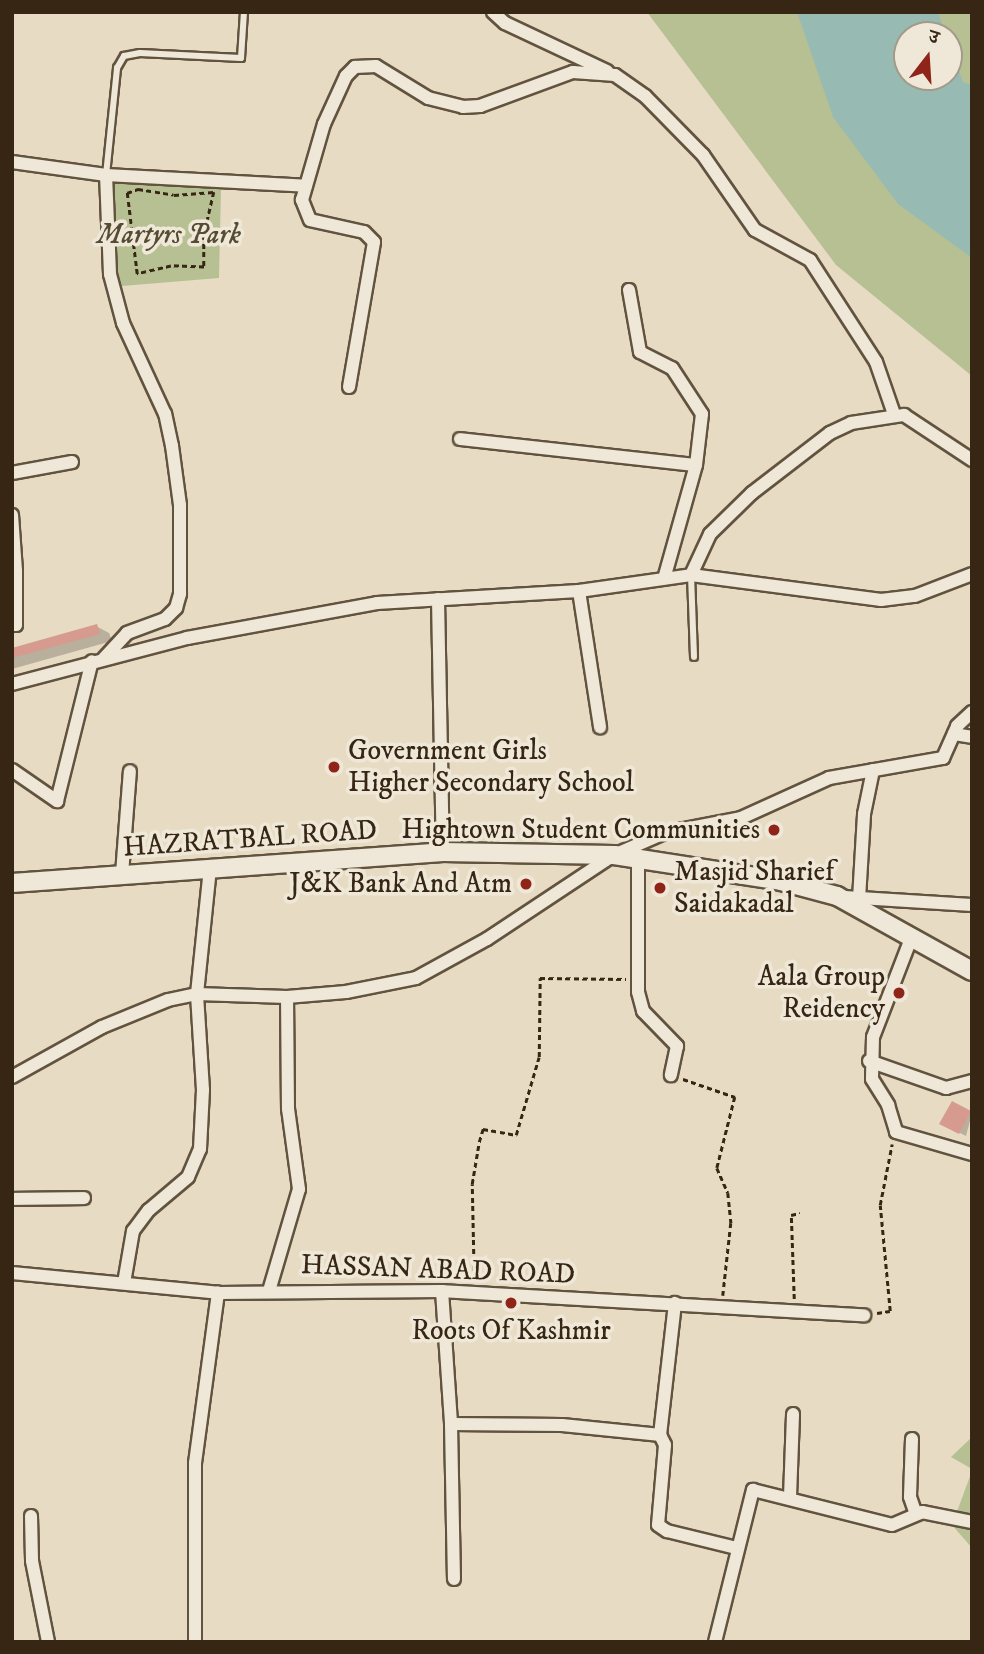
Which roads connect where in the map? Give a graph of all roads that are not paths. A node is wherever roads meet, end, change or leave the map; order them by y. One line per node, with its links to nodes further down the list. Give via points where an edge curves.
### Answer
1 (244, 12): 5 (lane, via 241,58 124,56 117,68)
2 (493, 12): 3 (street, via 505,23)
3 (615, 75): 6 (street, via 573,72 480,106 463,107 428,97 376,66 355,67 336,93); 9 (street, via 645,96 703,155 755,230 810,260 880,370)
4 (12, 162): 5 (street)
5 (106, 175): 6 (street); 24 (street, via 110,274 123,323 169,430 180,505 180,594 176,608 165,619 127,633)
6 (306, 186): 8 (street, via 302,207 310,220 364,232 374,242)
7 (629, 290): 13 (street, via 640,352 672,368 701,409)
8 (349, 387)
9 (894, 414): 11 (street, via 914,419); 17 (street, via 830,433 787,464 710,534)
10 (460, 439): 13 (street)
11 (972, 460)
12 (72, 461): 14 (street)
13 (696, 464): 19 (street)
14 (12, 473)
15 (12, 515): 16 (street)
16 (14, 571): 22 (street, via 16,625)
17 (691, 575): 18 (street, via 881,600 915,596); 19 (street); 23 (lane)
18 (972, 575)
19 (664, 579): 20 (street)
20 (579, 591): 21 (street); 27 (street)
21 (438, 599): 24 (street, via 301,614); 33 (street)
22 (12, 625)
23 (694, 657)
24 (98, 659): 25 (street); 30 (street, via 57,805)
25 (12, 684)
26 (972, 712): 28 (street)
27 (600, 727)
28 (954, 734): 29 (street); 31 (street, via 948,754 934,762)
29 (972, 737)
30 (12, 770)
31 (873, 770): 34 (street, via 829,778 741,818 664,833); 40 (street, via 864,814)
32 (130, 771): 37 (street)
33 (443, 852): 34 (main road, HAZRATBAL ROAD); 36 (main road, HAZRATBAL ROAD)
34 (614, 855): 35 (main road, HAZRATBAL ROAD); 45 (street, via 487,939 416,978 380,987)
35 (638, 858): 39 (main road, HAZRATBAL ROAD, via 781,881); 47 (street, via 638,979 643,1011 677,1046)
36 (210, 868): 37 (main road, HAZRATBAL ROAD); 44 (street)
37 (122, 874): 38 (main road, HAZRATBAL ROAD)
38 (12, 883)
39 (837, 896): 40 (street); 42 (main road, HAZRATBAL ROAD)
40 (859, 899): 41 (street)
41 (972, 905)
42 (912, 936): 43 (main road, HAZRATBAL ROAD); 46 (street, via 877,1025)
43 (972, 971)
44 (197, 994): 45 (street); 48 (street, via 140,1010); 54 (street, via 203,1090 198,1157 188,1177 149,1210 133,1231)
45 (287, 997): 55 (street, via 288,1109 299,1189)
46 (869, 1061): 49 (street, via 946,1088); 50 (street, via 872,1079 892,1113 896,1132)
47 (671, 1075)
48 (12, 1077)
49 (972, 1081)
50 (972, 1154)
51 (84, 1198): 52 (street)
52 (12, 1199)
53 (12, 1273): 54 (street, HASSAN ABAD ROAD)
54 (124, 1283): 57 (street, HASSAN ABAD ROAD)
55 (269, 1291): 56 (street, HASSAN ABAD ROAD); 57 (street, HASSAN ABAD ROAD)
56 (442, 1291): 58 (street, HASSAN ABAD ROAD); 61 (street)
57 (218, 1293): 71 (street, via 195,1463)
58 (675, 1303): 59 (street, HASSAN ABAD ROAD); 62 (street)
59 (863, 1315)
60 (793, 1414): 64 (street)
61 (451, 1424): 62 (street, via 562,1424); 69 (street)
62 (660, 1435): 68 (street, via 665,1445 658,1525)
63 (912, 1439): 65 (street, via 910,1497)
64 (790, 1497): 65 (street, via 892,1525); 68 (street, via 750,1492)
65 (916, 1514): 67 (street)
66 (32, 1516): 70 (street, via 32,1561)
67 (972, 1522)
68 (736, 1548): 72 (street)
69 (454, 1579)
70 (48, 1642)
71 (195, 1642)
72 (715, 1642)

